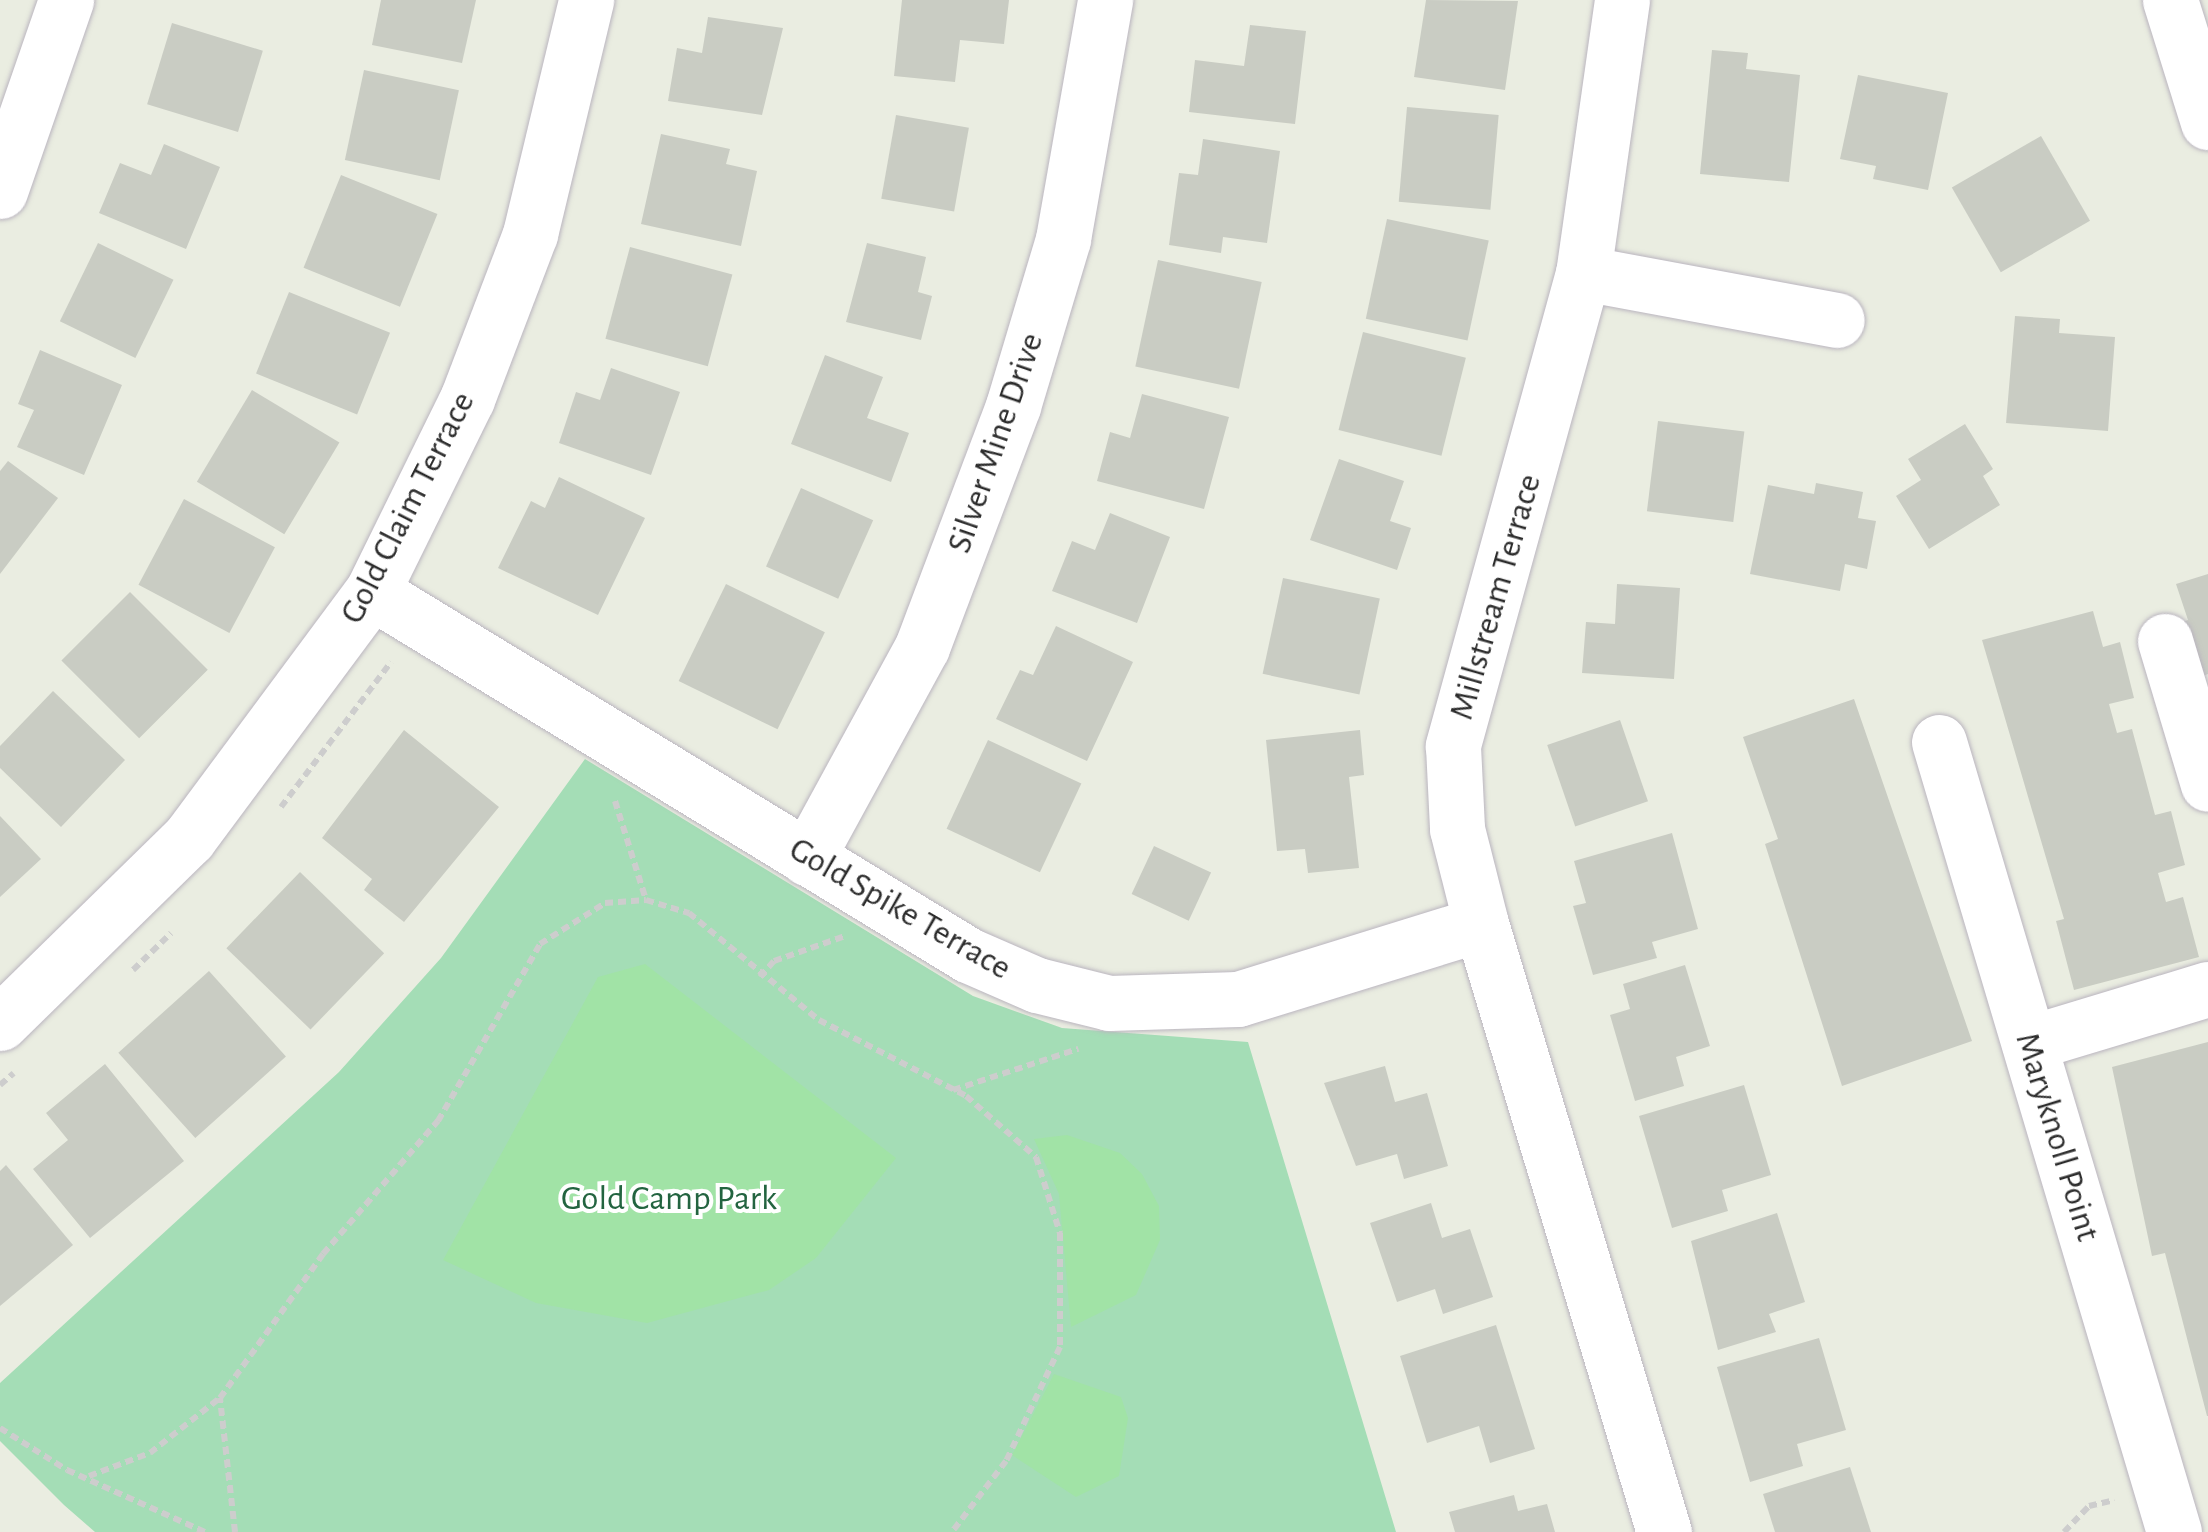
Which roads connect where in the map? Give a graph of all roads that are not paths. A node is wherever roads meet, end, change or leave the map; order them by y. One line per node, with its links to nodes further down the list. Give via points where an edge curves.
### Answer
1 (66, 0): 7 (street)
2 (586, 0): 10 (street, Gold Claim Terrace, via 530,234 467,399)
3 (1105, 0): 14 (street, Silver Mine Drive, via 1063,239 1013,406 922,646)
4 (1622, 0): 8 (street, Millstream Terrace)
5 (2170, 0): 6 (street)
6 (2208, 122)
7 (0, 191)
8 (1583, 273): 9 (street); 15 (street, Millstream Terrace, via 1454,746 1458,829)
9 (1837, 320)
10 (372, 592): 14 (street, Gold Spike Terrace); 17 (street, Gold Claim Terrace, via 189,838)
11 (2166, 640): 13 (street)
12 (1939, 742): 18 (street, Maryknoll Point)
13 (2208, 784)
14 (807, 858): 15 (street, Gold Spike Terrace, via 968,955 1109,1002 1238,999)
15 (1481, 924): 19 (street, Millstream Terrace)
16 (2208, 988): 18 (street)
17 (0, 1022)
18 (2029, 1043): 20 (street, Maryknoll Point)
19 (1664, 1532)
20 (2174, 1532)

